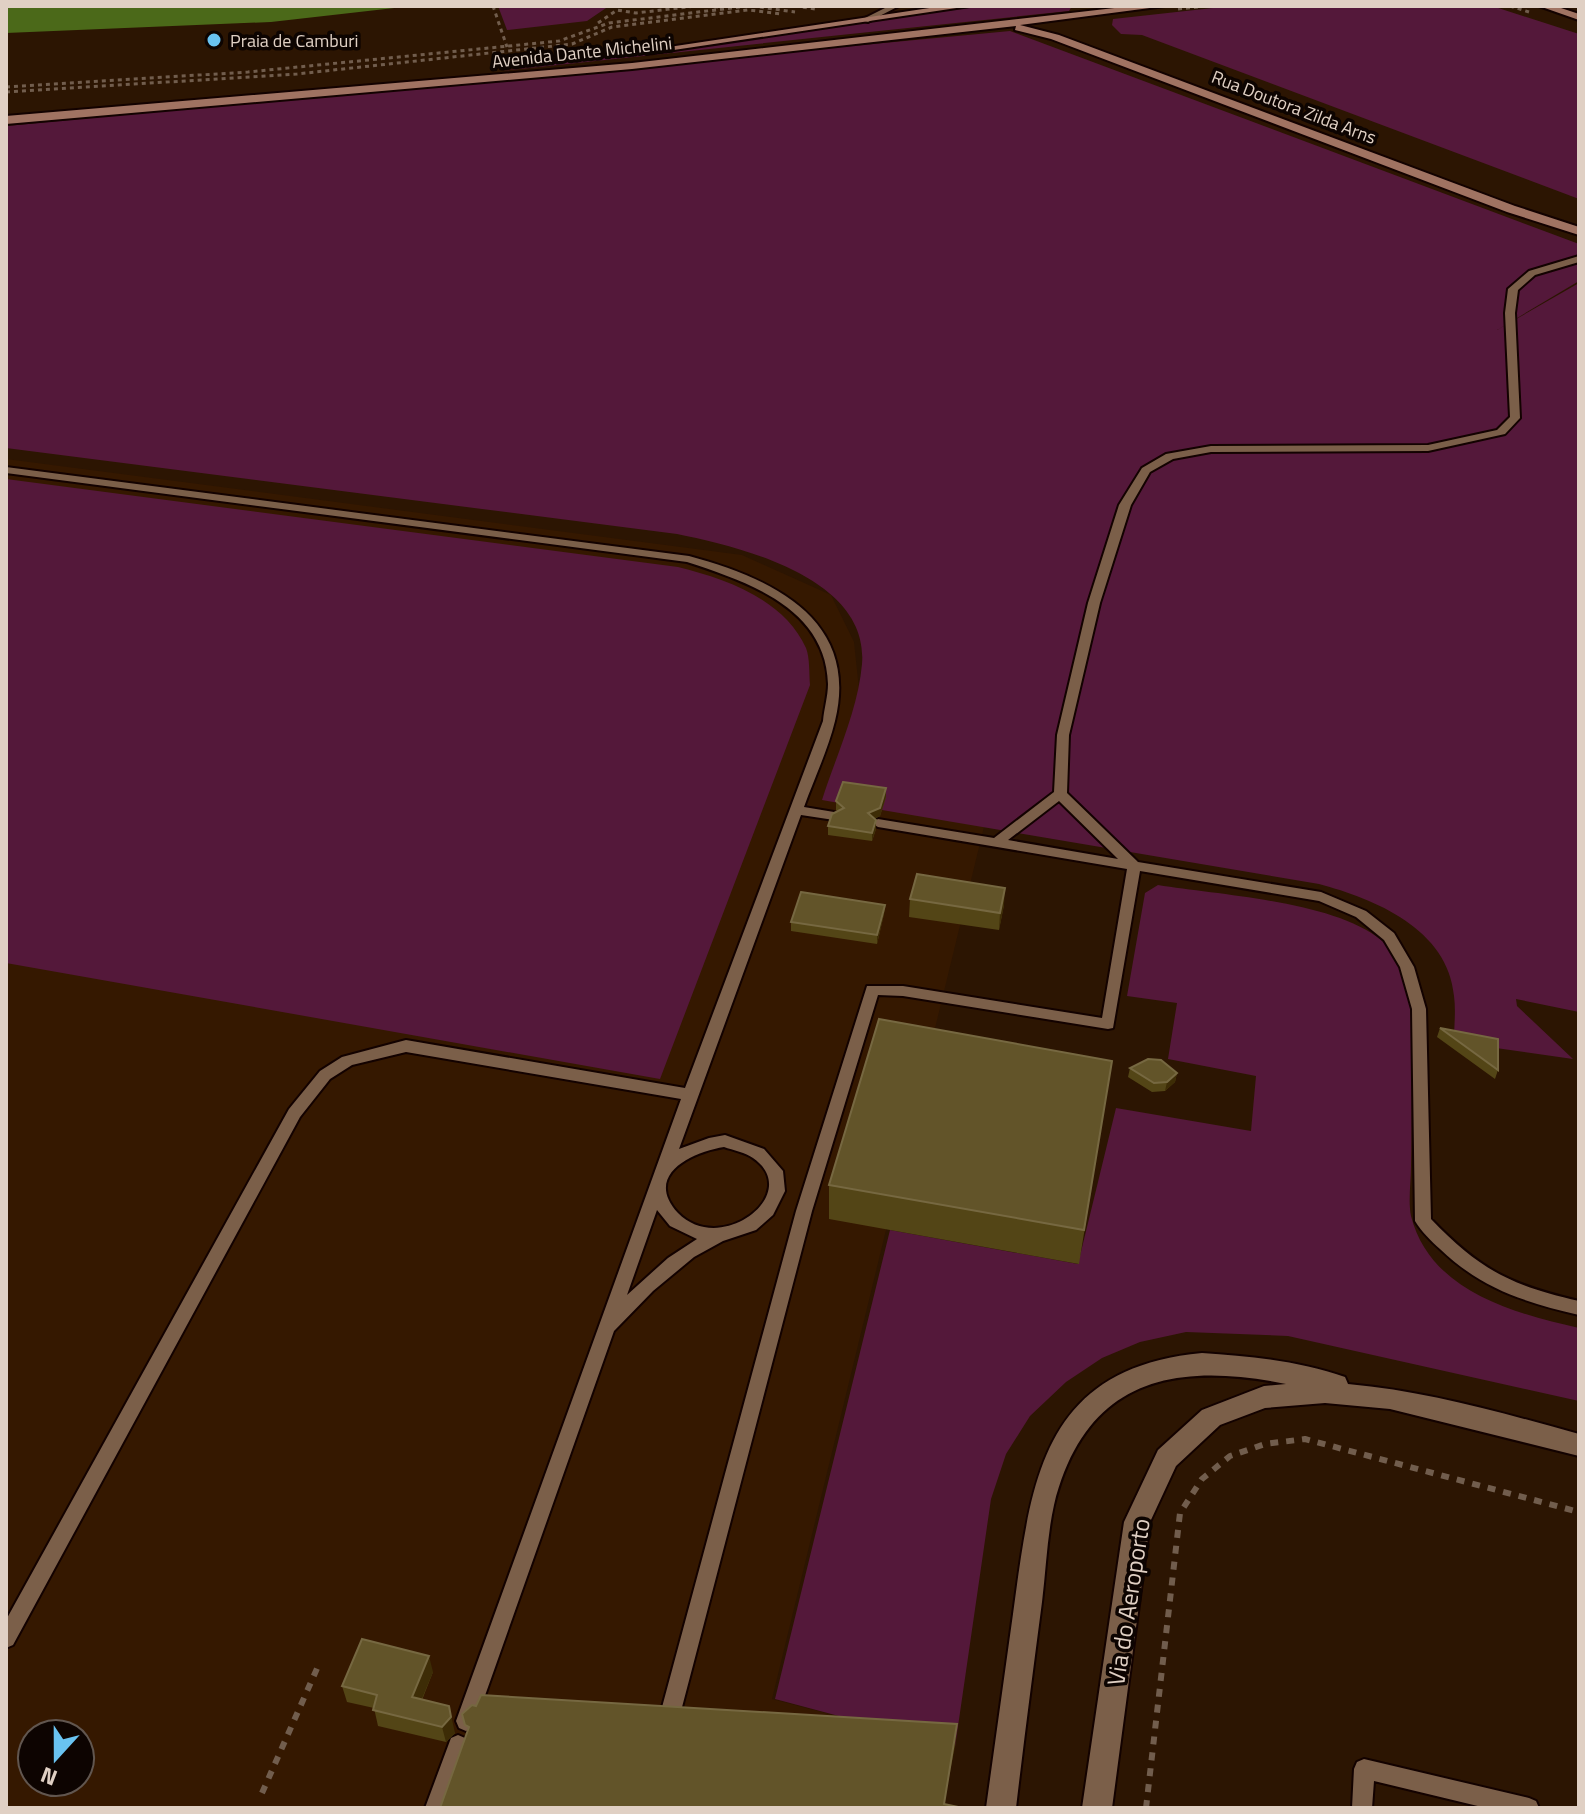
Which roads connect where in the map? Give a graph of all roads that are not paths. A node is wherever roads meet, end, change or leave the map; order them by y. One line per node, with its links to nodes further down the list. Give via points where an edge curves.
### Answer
1 (895, 6): 10 (lane)
2 (965, 6): 10 (main road, Avenida Dante Michelini)
3 (1095, 6): 8 (main road)
4 (1160, 6): 8 (main road, Avenida Dante Michelini)
5 (1544, 6): 9 (main road)
6 (1573, 6): 7 (main road)
7 (1579, 8)
8 (1083, 15): 11 (main road, Avenida Dante Michelini); 12 (main road, via 1085,32)
9 (1579, 17)
10 (865, 20): 13 (main road, Avenida Dante Michelini, via 573,59)
11 (995, 25): 12 (main road, Rua Doutora Zilda Arns, via 1041,32); 14 (main road, Avenida Dante Michelini, via 632,66)
12 (1153, 73): 15 (main road, Rua Doutora Zilda Arns)
13 (6, 109)
14 (6, 120)
15 (1579, 231)
16 (1579, 259): 18 (lane, via 1532,273 1513,289 1515,418 1501,432 1428,448 1211,449 1170,456 1146,470 1125,505 1094,603 1063,735)
17 (6, 470): 19 (lane, via 689,559 738,575 798,608 821,635 832,661 837,691)
18 (1060, 794): 22 (lane); 23 (lane)
19 (795, 810): 20 (lane); 24 (lane)
20 (834, 816)
21 (878, 823): 22 (lane)
22 (996, 843): 23 (lane)
23 (1134, 866): 27 (lane, via 1321,897 1358,910 1382,930 1400,949 1412,974 1419,1009 1423,1221 1470,1269 1500,1287); 32 (lane, via 1108,1024 903,991 872,990 868,997 800,1227)
24 (690, 1095): 25 (lane); 31 (lane, via 406,1046 347,1061 325,1075 294,1113)
25 (659, 1180): 26 (lane, via 666,1212 680,1224); 26 (lane, via 675,1157 702,1142 735,1143 763,1155 777,1179 774,1205 761,1220); 28 (lane)
26 (720, 1235): 28 (lane, via 689,1250 659,1274)
27 (1579, 1308)
28 (605, 1332): 33 (lane)
29 (1402, 1401): 30 (street, Via do Aeroporto); 36 (street, via 1263,1367 1214,1362 1164,1366 1134,1376 1082,1417 1041,1506); 37 (street, Via do Aeroporto, via 1329,1393 1272,1393 1245,1400 1203,1420 1161,1465 1137,1522)
30 (1579, 1445)
31 (6, 1639)
32 (671, 1711)
33 (465, 1725)
34 (458, 1745): 35 (lane)
35 (435, 1808)
36 (1001, 1808)
37 (1097, 1808)
38 (1362, 1808): 39 (lane, via 1364,1769)
39 (1529, 1808)

